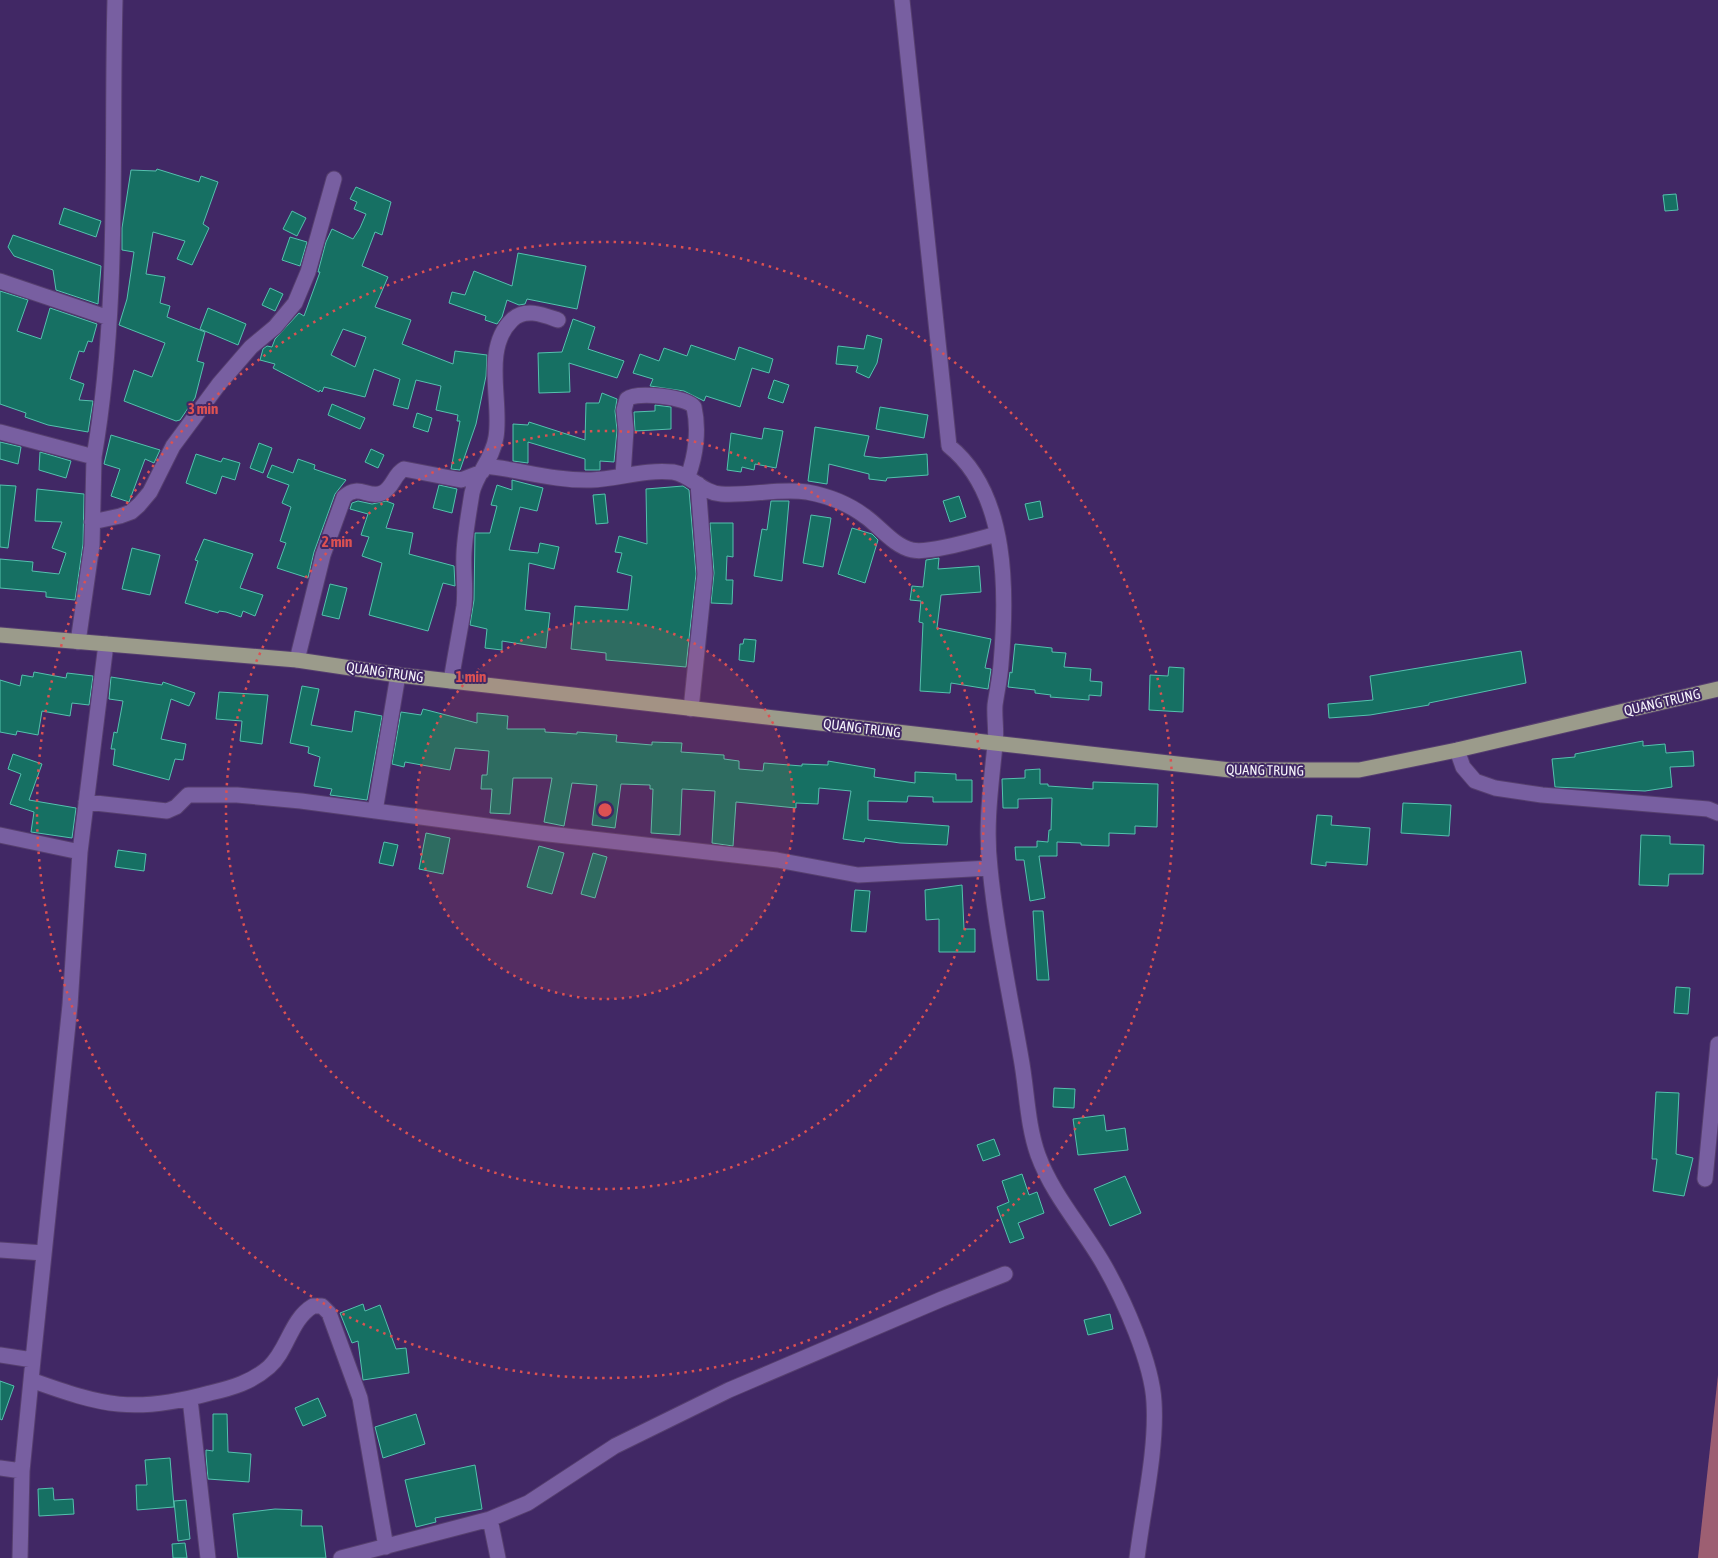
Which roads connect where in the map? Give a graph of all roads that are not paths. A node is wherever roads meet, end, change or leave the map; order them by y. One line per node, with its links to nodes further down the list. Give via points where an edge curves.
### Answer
1 (115, 0): 5 (street)
2 (902, 0): 13 (street, via 949,446 965,460 979,480)
3 (334, 179): 12 (street, via 308,272 295,303 218,384 174,446 150,492 139,505 120,516)
4 (0, 281): 5 (street)
5 (109, 318): 8 (street, via 103,397)
6 (558, 320): 9 (street, via 528,312 517,316 504,330 495,372 496,439)
7 (0, 432): 8 (street)
8 (94, 457): 12 (street)
9 (484, 469): 10 (street, via 575,480); 17 (street, via 461,480 404,469 382,493 357,490 344,497 331,530); 19 (street, via 473,490 468,522 464,606)
10 (623, 475): 11 (street, via 650,471); 11 (street, via 625,404 630,396 640,395 684,400 694,407 697,430)
11 (693, 480): 13 (street, via 718,494 788,491 828,497 848,505 911,550); 21 (street, via 705,574)
12 (92, 522): 15 (street, via 92,545)
13 (997, 534): 22 (street, via 1004,579 1001,665 995,705)
14 (0, 636): 15 (main road, QUANG TRUNG)
15 (78, 642): 16 (main road, QUANG TRUNG)
16 (106, 644): 17 (main road, QUANG TRUNG); 24 (street)
17 (297, 660): 18 (main road, QUANG TRUNG)
18 (398, 675): 19 (main road, QUANG TRUNG); 25 (street)
19 (451, 681): 21 (main road, QUANG TRUNG)
20 (1718, 689): 23 (main road, QUANG TRUNG)
21 (691, 708): 22 (main road, QUANG TRUNG)
22 (996, 744): 23 (main road, QUANG TRUNG, via 1230,770 1359,770); 29 (street, via 989,801)
23 (1457, 750): 26 (street, via 1463,767 1475,781 1495,788 1708,809)
24 (86, 802): 25 (street, via 167,811 188,795 214,793); 28 (street)
25 (375, 811): 29 (street, via 767,859 858,875)
26 (1718, 813)
27 (0, 835): 28 (street)
28 (80, 852): 33 (street, via 70,1005)
29 (990, 868): 47 (street, via 1029,1117 1039,1157 1124,1305 1151,1379 1155,1420)
30 (1718, 1044): 31 (street)
31 (1704, 1178)
32 (0, 1250): 33 (street)
33 (44, 1253): 36 (street)
34 (1005, 1274): 41 (street, via 729,1390 615,1446 528,1504)
35 (0, 1355): 36 (street)
36 (33, 1360): 37 (street)
37 (31, 1380): 38 (street, via 82,1398 124,1406); 40 (street)
38 (190, 1399): 42 (street, via 236,1386 261,1374 280,1354 300,1317 313,1306 322,1306 360,1398); 44 (street)
39 (0, 1468): 40 (street)
40 (22, 1471): 43 (street)
41 (490, 1519): 42 (street); 46 (street)
42 (386, 1548): 45 (street)
43 (20, 1558)
44 (208, 1558)
45 (341, 1558)
46 (498, 1558)
47 (1137, 1558)

